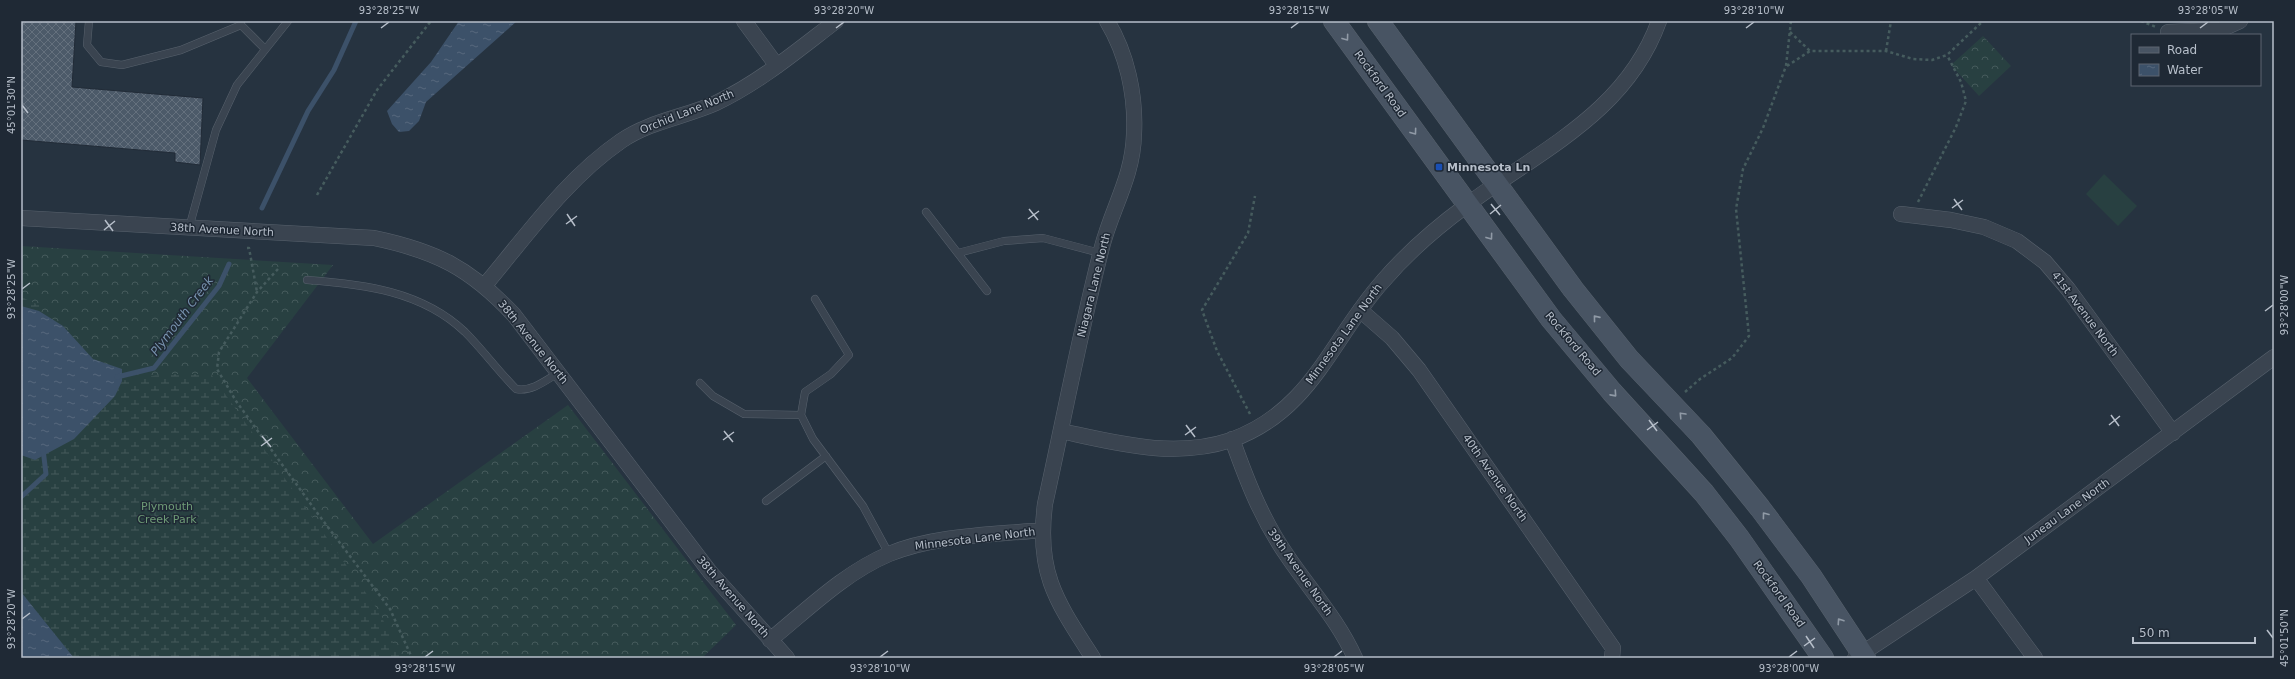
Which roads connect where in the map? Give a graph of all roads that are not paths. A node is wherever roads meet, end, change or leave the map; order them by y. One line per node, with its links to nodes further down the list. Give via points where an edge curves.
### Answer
1 (88, 21): 10 (lane, via 87,45 101,62 122,65 181,50)
2 (288, 21): 12 (lane)
3 (744, 21): 13 (street)
4 (836, 21): 13 (street, Orchid Lane North)
5 (1107, 21): 20 (street, Niagara Lane North, via 1126,66 1133,99 1134,134 1130,169)
6 (1334, 21): 15 (main road, Rockford Road, one-way to 15)
7 (1378, 21): 14 (main road)
8 (1659, 21): 14 (street, Minnesota Lane North, via 1634,71 1608,103 1577,129)
9 (2240, 21): 11 (street, via 2220,30)
10 (241, 23): 12 (lane)
11 (2168, 32)
12 (265, 49): 19 (lane, via 237,85 216,130)
13 (777, 66): 23 (street, Orchid Lane North, via 738,92 715,103 655,123 623,139 601,155 569,183)
14 (1497, 184): 15 (street, Minnesota Lane North); 40 (main road, one-way to 14, via 1811,576 1760,508 1701,435 1629,359 1573,289)
15 (1467, 205): 26 (street, Minnesota Lane North, via 1415,248 1382,281); 45 (main road, Rockford Road, one-way to 45, via 1551,319 1612,392 1704,493 1744,545)
16 (926, 212): 21 (lane)
17 (1908, 215): 32 (street, 41st Avenue North, via 1984,227 2016,241 2045,262 2068,289)
18 (21, 218): 19 (street, 38th Avenue North)
19 (189, 228): 23 (street, 38th Avenue North, via 374,238 407,245 438,256)
20 (1100, 252): 21 (lane, via 1043,238 1004,241); 31 (street, Niagara Lane North)
21 (958, 253): 24 (lane)
22 (307, 280): 28 (lane, via 378,288 413,299 464,331 516,389 533,387)
23 (485, 285): 28 (street, 38th Avenue North, via 514,315)
24 (987, 291)
25 (815, 299): 30 (lane, via 849,355 831,374 805,392)
26 (1360, 310): 33 (street, Minnesota Lane North, via 1322,368 1298,396 1270,420); 44 (street, 40th Avenue North, via 1392,338 1419,370 1613,648)
27 (2274, 357): 32 (street, Juneau Lane North)
28 (558, 373): 39 (street, 38th Avenue North, via 710,572)
29 (700, 383): 30 (lane, via 713,396 744,414)
30 (801, 414): 34 (lane, via 813,439)
31 (1061, 431): 33 (street, Minnesota Lane North, via 1128,446 1165,450 1201,447); 36 (street, Niagara Lane North)
32 (2172, 433): 38 (street, Juneau Lane North)
33 (1232, 439): 43 (street, 39th Avenue North, via 1263,518 1287,557 1332,617)
34 (826, 456): 35 (lane); 37 (lane, via 862,506)
35 (766, 501)
36 (1042, 530): 37 (street, Minnesota Lane North, via 945,540 916,545); 42 (street, Niagara Lane North, via 1045,564 1054,595)
37 (889, 554): 39 (street, Minnesota Lane North, via 863,568)
38 (1976, 578): 40 (street, Juneau Lane North); 46 (street)
39 (770, 640): 41 (street, 38th Avenue North)
40 (1860, 656)
41 (787, 658)
42 (1093, 658)
43 (1355, 658)
44 (1612, 658)
45 (1823, 658)
46 (2035, 658)

